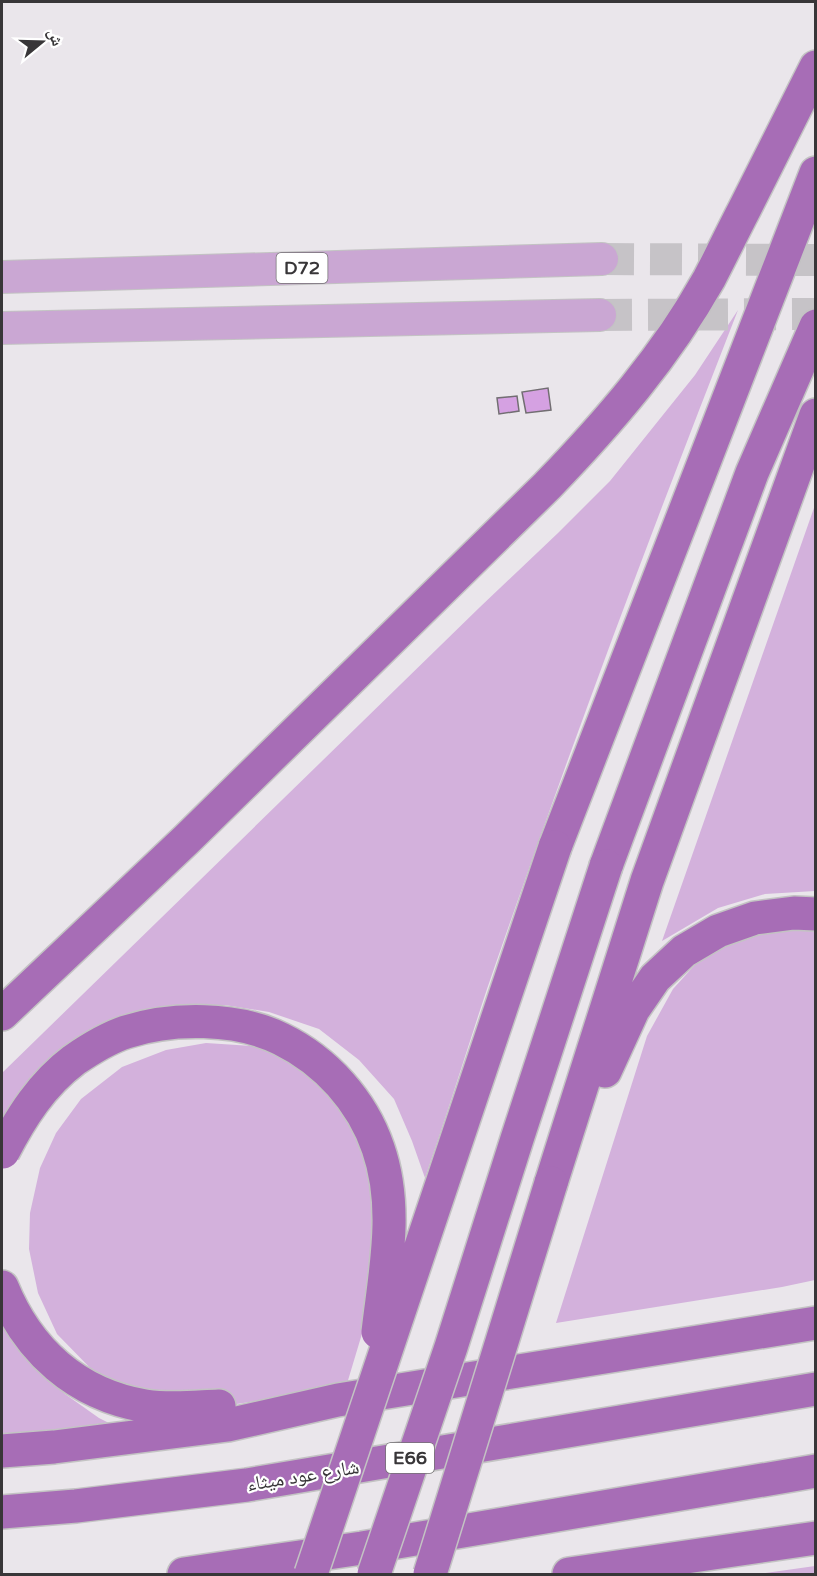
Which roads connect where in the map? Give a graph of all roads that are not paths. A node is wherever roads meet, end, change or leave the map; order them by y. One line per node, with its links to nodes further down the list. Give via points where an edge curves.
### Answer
1 (816, 67): 10 (highway, via 709,279 652,366 584,448 187,839)
2 (816, 172): 18 (highway, bridge, via 555,847)
3 (602, 259): 4 (main road, D72)
4 (2, 277)
5 (600, 315): 7 (main road)
6 (816, 326): 25 (highway, bridge, via 752,473 606,866)
7 (2, 328)
8 (816, 415): 12 (highway, via 647,881)
9 (805, 913): 12 (highway, via 755,918 718,931 684,951 655,978 633,1010)
10 (2, 1014)
11 (2, 1154): 18 (highway, bridge, via 32,1101 52,1079 74,1060 126,1032 179,1022 231,1024 280,1038 301,1050 339,1083 368,1124 378,1148 389,1199 390,1224)
12 (551, 1183): 26 (highway, bridge)
13 (2, 1287): 18 (highway, via 20,1324 54,1364 74,1380 122,1401 177,1408)
14 (816, 1302): 16 (highway, via 758,1313 728,1325)
15 (816, 1323): 16 (highway)
16 (701, 1343): 18 (highway)
17 (816, 1389): 21 (highway, شارع عود ميثاء / E66, via 247,1485)
18 (354, 1401): 19 (highway, via 228,1425); 24 (highway, bridge)
19 (2, 1451)
20 (816, 1471): 23 (highway)
21 (2, 1512)
22 (816, 1538): 27 (highway)
23 (184, 1575)
24 (311, 1575)
25 (374, 1575)
26 (430, 1575)
27 (569, 1575)

